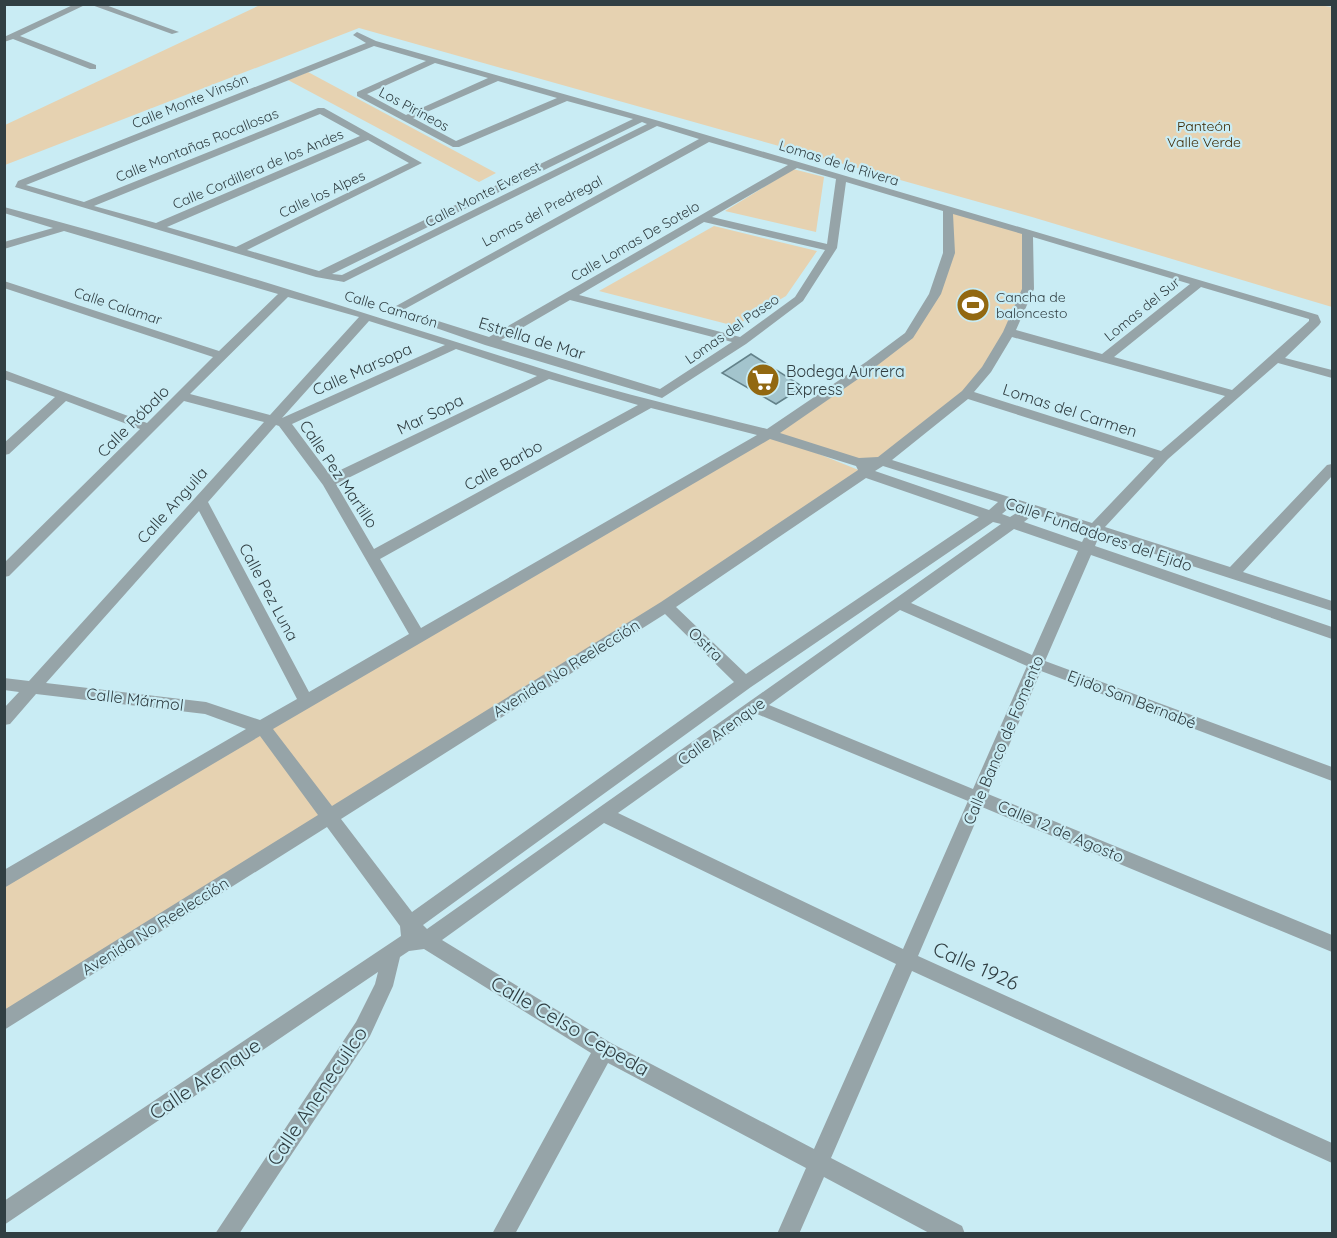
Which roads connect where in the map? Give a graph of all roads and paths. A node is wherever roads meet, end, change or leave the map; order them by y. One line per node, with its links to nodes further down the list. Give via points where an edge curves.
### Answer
1 (83, 4): 5 (street)
2 (93, 4): 3 (street)
3 (175, 32)
4 (357, 35): 6 (street, Lomas de la Rivera)
5 (9, 38): 8 (street)
6 (373, 43): 7 (street, Lomas de la Rivera); 18 (street, Calle Monte Vinsón)
7 (435, 60): 9 (street, Lomas de la Rivera); 11 (street, Los Pirineos, via 360,94)
8 (93, 67)
9 (497, 78): 10 (street, Lomas de la Rivera); 11 (street)
10 (565, 98): 11 (street, Los Pirineos, via 456,145); 12 (street, Lomas de la Rivera)
11 (404, 119)
12 (640, 119): 13 (street, Lomas de la Rivera); 29 (street, Calle Monte Everest)
13 (656, 123): 15 (street, Lomas de la Rivera); 29 (street, Calle Monte Everest, via 349,278)
14 (368, 136): 19 (street, Calle Montañas Rocallosas, via 321,110); 23 (street, Calle Cordillera de los Andes); 28 (street, Calle los Alpes, via 417,163)
15 (706, 139): 16 (street, Lomas de la Rivera); 34 (street, Lomas del Predregal)
16 (795, 165): 17 (street, Lomas de la Rivera); 22 (street, Calle Lomas De Sotelo)
17 (841, 179): 21 (street, Lomas de la Rivera); 27 (street, Lomas del Paseo)
18 (20, 187): 19 (street, Calle Monte Everest)
19 (84, 206): 23 (street, Calle Monte Everest)
20 (4, 210): 24 (street, Calle Camarón)
21 (948, 211): 25 (street, Lomas de la Rivera); 55 (street, via 950,253 935,294 909,334)
22 (705, 219): 27 (street); 33 (street, Calle Lomas De Sotelo)
23 (159, 226): 28 (street, Calle Monte Everest)
24 (66, 227): 26 (street); 32 (street, Calle Camarón)
25 (1027, 233): 30 (street, Lomas de la Rivera); 37 (street, Avenida No Reelección, via 1028,289)
26 (4, 246)
27 (832, 248): 38 (street, Lomas del Paseo, via 799,299)
28 (239, 250): 29 (street, Calle Monte Everest)
29 (320, 275)
30 (1199, 283): 36 (street, Lomas de la Rivera); 42 (street, Lomas del Sur)
31 (4, 284): 41 (street, Calle Calamar)
32 (285, 293): 35 (street, Calle Camarón); 41 (street, Calle Róbalo)
33 (569, 296): 38 (street); 39 (street, Calle Lomas De Sotelo)
34 (393, 311): 39 (street, Estrella de Mar)
35 (367, 316): 40 (street, Calle Camarón); 53 (street, Calle Anguila)
36 (1314, 317): 43 (street, Calle Banco de Fomento, via 1315,322)
37 (1010, 332): 42 (street); 48 (street, Avenida No Reelección)
38 (742, 341): 47 (street, Lomas del Paseo)
39 (489, 342): 47 (street, Estrella de Mar)
40 (455, 345): 46 (street, Calle Camarón); 53 (street, Calle Marsopa)
41 (221, 356): 51 (street, Calle Róbalo)
42 (1104, 359): 49 (street)
43 (1276, 359): 45 (street); 49 (street, Calle Banco de Fomento)
44 (4, 374): 50 (street)
45 (1332, 374)
46 (548, 375): 52 (street, Calle Camarón); 61 (street, Mar Sopa)
47 (662, 394)
48 (966, 394): 57 (street, Lomas del Carmen); 58 (street, Avenida No Reelección)
49 (1235, 395): 57 (street, Calle Banco de Fomento)
50 (64, 396): 54 (street); 56 (street)
51 (182, 396): 53 (street, Calle Pez Martillo); 54 (street, Calle Róbalo)
52 (650, 404): 55 (street, Calle Camarón); 69 (street, Calle Barbo)
53 (279, 422): 61 (street, Calle Pez Martillo); 62 (street, Calle Anguila)
54 (149, 428): 70 (street, Calle Róbalo)
55 (769, 434): 59 (street, Calle Fundadores del Ejido); 76 (street)
56 (4, 451)
57 (1163, 456): 67 (street, Calle Banco de Fomento)
58 (881, 462): 59 (street, Avenida No Reelección); 63 (street, Calle Fundadores del Ejido)
59 (862, 467): 65 (street, Calle Fundadores del Ejido); 73 (street, Avenida No Reelección)
60 (1332, 468): 71 (street)
61 (328, 482): 69 (street, Calle Pez Martillo)
62 (200, 500): 80 (street, Calle Anguila); 81 (street, Calle Pez Luna)
63 (1008, 501): 64 (street, Calle Fundadores del Ejido); 65 (street, Calle Arenque)
64 (1032, 509): 66 (street, Calle Arenque); 67 (street, Calle Fundadores del Ejido)
65 (991, 516): 66 (street, Calle Fundadores del Ejido); 78 (street, Calle Arenque)
66 (1014, 524): 68 (street, Calle Fundadores del Ejido); 72 (street, Calle Arenque)
67 (1095, 529): 68 (street, Calle Banco de Fomento); 71 (street, Calle Fundadores del Ejido)
68 (1086, 549): 75 (street, Calle Fundadores del Ejido); 77 (street, Calle Banco de Fomento)
69 (373, 556): 76 (street, Calle Pez Martillo)
70 (4, 572)
71 (1233, 573): 74 (street, Calle Fundadores del Ejido)
72 (900, 604): 77 (street, Ejido San Bernabé); 82 (street, Calle Arenque)
73 (666, 606): 78 (street, Ostra); 88 (street, Avenida No Reelección)
74 (1332, 606)
75 (1332, 633)
76 (418, 636): 81 (street)
77 (1035, 663): 85 (street, Ejido San Bernabé); 86 (street, Calle Banco de Fomento)
78 (745, 683): 90 (street, Calle Arenque)
79 (4, 684): 80 (street, Calle Mármol)
80 (33, 687): 83 (street, Calle Anguila); 84 (street, Calle Mármol, via 206,708)
81 (306, 701): 84 (street)
82 (755, 706): 86 (street, Calle 12 de Agosto); 87 (street, Calle Arenque)
83 (4, 719)
84 (263, 728): 88 (street, Calle Celso Cepeda); 89 (street)
85 (1332, 774)
86 (979, 797): 92 (street, Calle 12 de Agosto); 94 (street, Calle Banco de Fomento)
87 (604, 815): 91 (street, Calle Arenque); 94 (street, Calle 1926)
88 (329, 816): 90 (street, Calle Celso Cepeda); 95 (street, Avenida No Reelección)
89 (4, 880)
90 (410, 924): 91 (street, Calle Celso Cepeda); 93 (street)
91 (426, 940): 93 (street, Calle Arenque); 96 (street, Calle Celso Cepeda)
92 (1332, 944)
93 (398, 948): 99 (street, Calle Arenque); 100 (street, Calle Anenecuilco, via 363,1029)
94 (907, 960): 97 (street, Calle 1926); 98 (street, Calle Banco de Fomento)
95 (4, 1021)
96 (604, 1050): 98 (street, Calle Celso Cepeda); 101 (street)
97 (1332, 1153)
98 (818, 1162): 102 (street, Calle Banco de Fomento); 103 (street, Calle Celso Cepeda)
99 (4, 1214)
100 (226, 1233)
101 (503, 1233)
102 (788, 1233)
103 (954, 1233)

